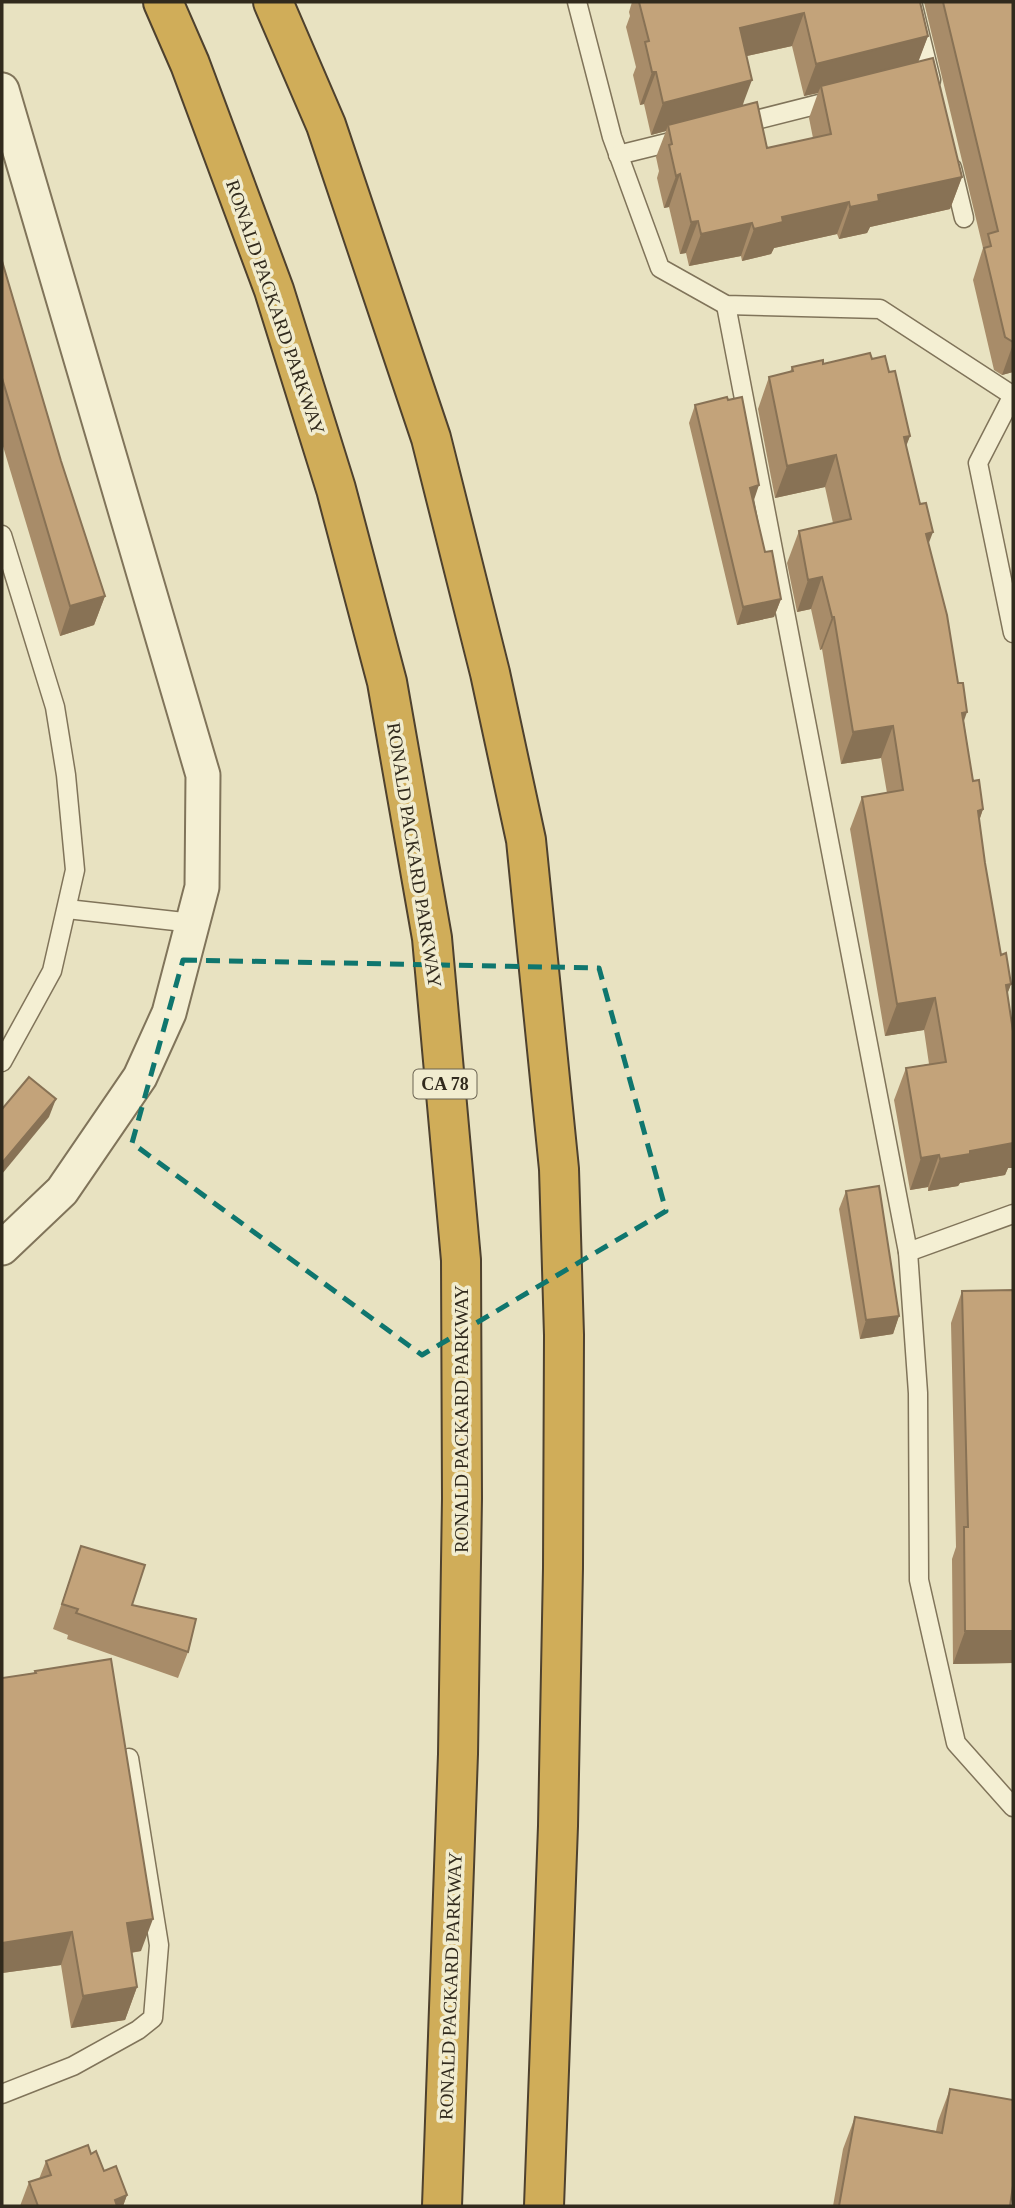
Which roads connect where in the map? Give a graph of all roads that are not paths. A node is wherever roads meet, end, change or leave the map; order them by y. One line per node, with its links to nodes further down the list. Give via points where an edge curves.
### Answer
1 (163, 2): 26 (highway, RONALD PACKARD PARKWAY / CA 78, via 274,290 336,489 387,682 432,938 461,1260 458,1754)
2 (273, 2): 27 (highway, via 326,125 431,438 526,840 559,1169 564,1335 558,1826)
3 (577, 2): 11 (lane)
4 (912, 2): 7 (lane, via 923,78)
5 (2, 90): 18 (street, via 203,775 202,887)
6 (849, 97): 8 (lane)
7 (936, 102)
8 (727, 128)
9 (699, 134): 11 (lane)
10 (949, 153): 12 (lane)
11 (618, 155): 13 (lane, via 660,268)
12 (964, 218)
13 (726, 304): 14 (lane, via 880,309); 22 (lane)
14 (1013, 395): 16 (lane, via 978,463)
15 (2, 535): 17 (lane, via 55,707 75,870)
16 (1013, 633)
17 (67, 909): 18 (lane); 19 (lane, via 52,971)
18 (193, 923): 21 (street, via 169,1013 140,1077 62,1191)
19 (2, 1062)
20 (1013, 1214): 22 (lane)
21 (2, 1248)
22 (908, 1252): 24 (lane, via 918,1393 919,1580 956,1743)
23 (129, 1758): 25 (lane, via 159,1945 153,2018 73,2066)
24 (1013, 1807)
25 (2, 2094)
26 (442, 2206)
27 (544, 2206)

